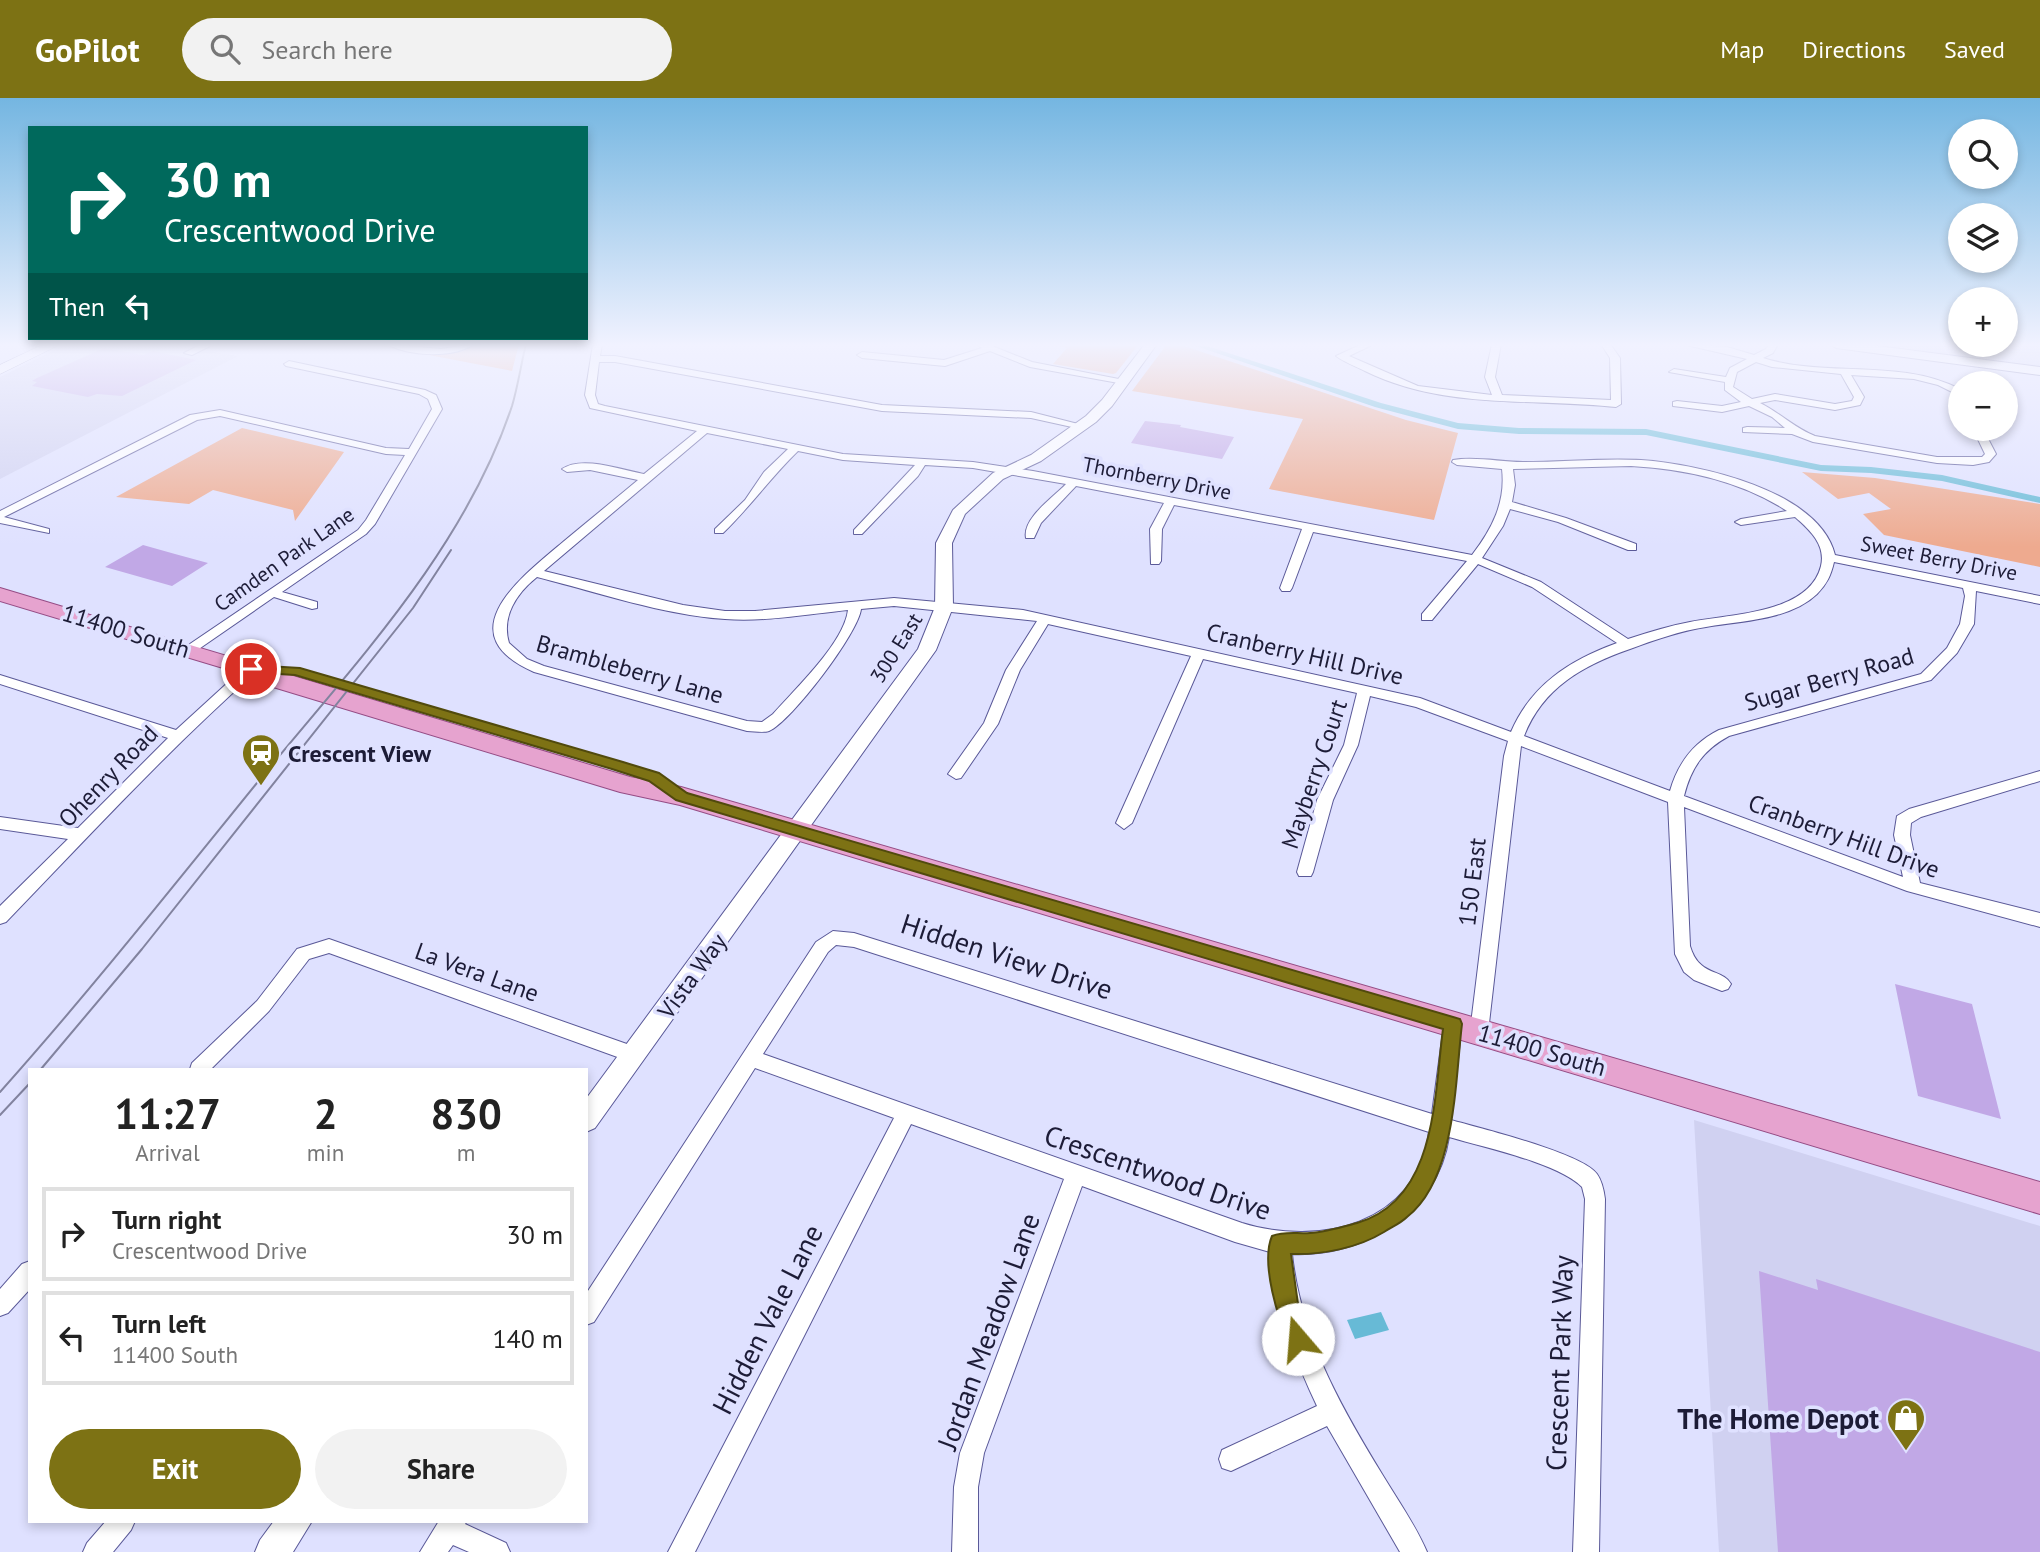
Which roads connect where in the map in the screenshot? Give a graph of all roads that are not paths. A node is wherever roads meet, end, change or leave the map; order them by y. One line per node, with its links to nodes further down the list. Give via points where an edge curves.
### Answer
1 (435, 412): 12 (street, Camden Park Lane)
2 (621, 412): 7 (street, Thornberry Drive)
3 (964, 412): 6 (street, via 1031,415)
4 (1099, 412): 6 (street, 300 East)
5 (1770, 412): 9 (street)
6 (1081, 426): 17 (street, 300 East)
7 (704, 430): 11 (street, Thornberry Drive); 18 (street, Brambleberry Lane)
8 (1747, 430): 9 (street)
9 (1794, 431): 10 (street, via 1806,437 1973,463 1987,459 1990,451)
10 (1985, 441)
11 (795, 448): 13 (street, Thornberry Drive, via 852,458); 27 (street)
12 (412, 452): 23 (street, via 386,451 208,413); 37 (street, Camden Park Lane, via 367,527)
13 (922, 462): 17 (street, Thornberry Drive); 28 (street)
14 (1457, 462): 15 (street)
15 (1507, 465): 21 (street); 22 (street, via 1629,463 1681,468 1753,489)
16 (567, 469): 18 (street, via 590,467)
17 (1010, 470): 19 (street, Thornberry Drive); 42 (street, 300 East, via 969,500 948,530 942,560)
18 (646, 478): 34 (street, Brambleberry Lane)
19 (1073, 482): 20 (street, Thornberry Drive); 29 (street, via 1034,522)
20 (1170, 501): 25 (street, Thornberry Drive); 33 (street, via 1156,528)
21 (1506, 504): 30 (street); 32 (street, via 1502,521)
22 (1798, 513): 24 (street); 31 (street, via 1817,533)
23 (0, 518): 26 (street)
24 (1741, 522)
25 (1309, 527): 32 (street, Thornberry Drive); 36 (street)
26 (45, 531)
27 (719, 531)
28 (858, 533)
29 (1030, 535)
30 (1632, 547)
31 (1829, 557): 35 (street, Sweet Berry Drive); 45 (street, 150 East, via 1816,587 1791,605 1689,626)
32 (1474, 559): 43 (street); 45 (street, Thornberry Drive, via 1551,590)
33 (1155, 561)
34 (533, 572): 41 (street, Cranberry Hill Drive, via 711,614 755,615); 41 (street, Brambleberry Lane, via 515,591 499,621 501,642 512,656 539,669 747,726 765,727 778,717 847,633 857,613)
35 (1968, 584): 39 (street, Sweet Berry Drive); 56 (street, Sugar Berry Road, via 1967,624 1932,672 1918,680 1714,738 1691,757)
36 (1286, 588)
37 (273, 593): 40 (street); 46 (street, Camden Park Lane)
38 (0, 594): 46 (main road, 11400 South)
39 (2040, 600)
40 (312, 605)
41 (855, 605): 42 (street, Cranberry Hill Drive, via 894,602)
42 (944, 607): 44 (street, Cranberry Hill Drive); 59 (street, 300 East, via 927,650)
43 (1427, 617)
44 (1045, 618): 47 (street, Cranberry Hill Drive); 53 (street, via 1013,670 991,724)
45 (1628, 645): 52 (street, 150 East, via 1558,679 1534,702)
46 (188, 650): 48 (main road, 11400 South)
47 (1199, 653): 50 (street, Cranberry Hill Drive); 58 (street)
48 (251, 669): 51 (street, Ohenry Road); 55 (main road, 11400 South, via 295,671 618,765 654,777)
49 (0, 679): 51 (street)
50 (1365, 691): 52 (street, Cranberry Hill Drive, via 1430,706); 61 (street, Mayberry Court, via 1351,745 1325,800)
51 (178, 736): 60 (street, Ohenry Road)
52 (1516, 738): 56 (street, Cranberry Hill Drive); 66 (street, 150 East)
53 (956, 774)
54 (2040, 776): 62 (street, via 1903,820)
55 (681, 796): 59 (main road, 11400 South)
56 (1676, 799): 62 (street, Cranberry Hill Drive); 65 (street, via 1683,955 1702,978)
57 (0, 823): 60 (street)
58 (1124, 823)
59 (797, 831): 66 (main road, 11400 South); 67 (street, Vista Way)
60 (83, 835): 63 (street, Ohenry Road)
61 (1305, 872)
62 (1913, 887): 64 (street, Cranberry Hill Drive)
63 (0, 917)
64 (2040, 920)
65 (1722, 984)
66 (1466, 1028): 72 (street, Crescentwood Drive); 75 (main road, 11400 South)
67 (634, 1055): 69 (street, La Vera Lane, via 336,947 303,954 263,1006); 71 (street, Vista Way)
68 (751, 1058): 70 (street, Crescentwood Drive); 72 (street, Hidden View Drive, via 822,947 833,938 844,938); 79 (street, Hidden View Drive)
69 (200, 1068)
70 (906, 1114): 73 (street, Crescentwood Drive); 89 (street, Hidden Vale Lane)
71 (588, 1117)
72 (1440, 1126): 74 (street, Hidden View Drive, via 1569,1167); 76 (street, Crescentwood Drive, via 1426,1176 1401,1210 1373,1228 1340,1239)
73 (1076, 1174): 76 (street, Crescentwood Drive); 90 (street, Jordan Meadow Lane, via 972,1453 966,1487)
74 (1588, 1178): 92 (street, Crescent Park Way, via 1595,1199)
75 (2040, 1198)
76 (1280, 1243): 80 (street, via 1281,1273 1298,1339)
77 (28, 1274): 78 (street)
78 (0, 1305)
79 (588, 1311)
80 (1333, 1411): 81 (street); 91 (street)
81 (1231, 1459)
82 (120, 1523): 85 (street)
83 (294, 1523): 86 (street)
84 (451, 1525): 87 (street); 88 (street)
85 (96, 1552)
86 (272, 1552)
87 (433, 1552)
88 (497, 1552)
89 (681, 1552)
90 (965, 1552)
91 (1414, 1552)
92 (1586, 1552)

